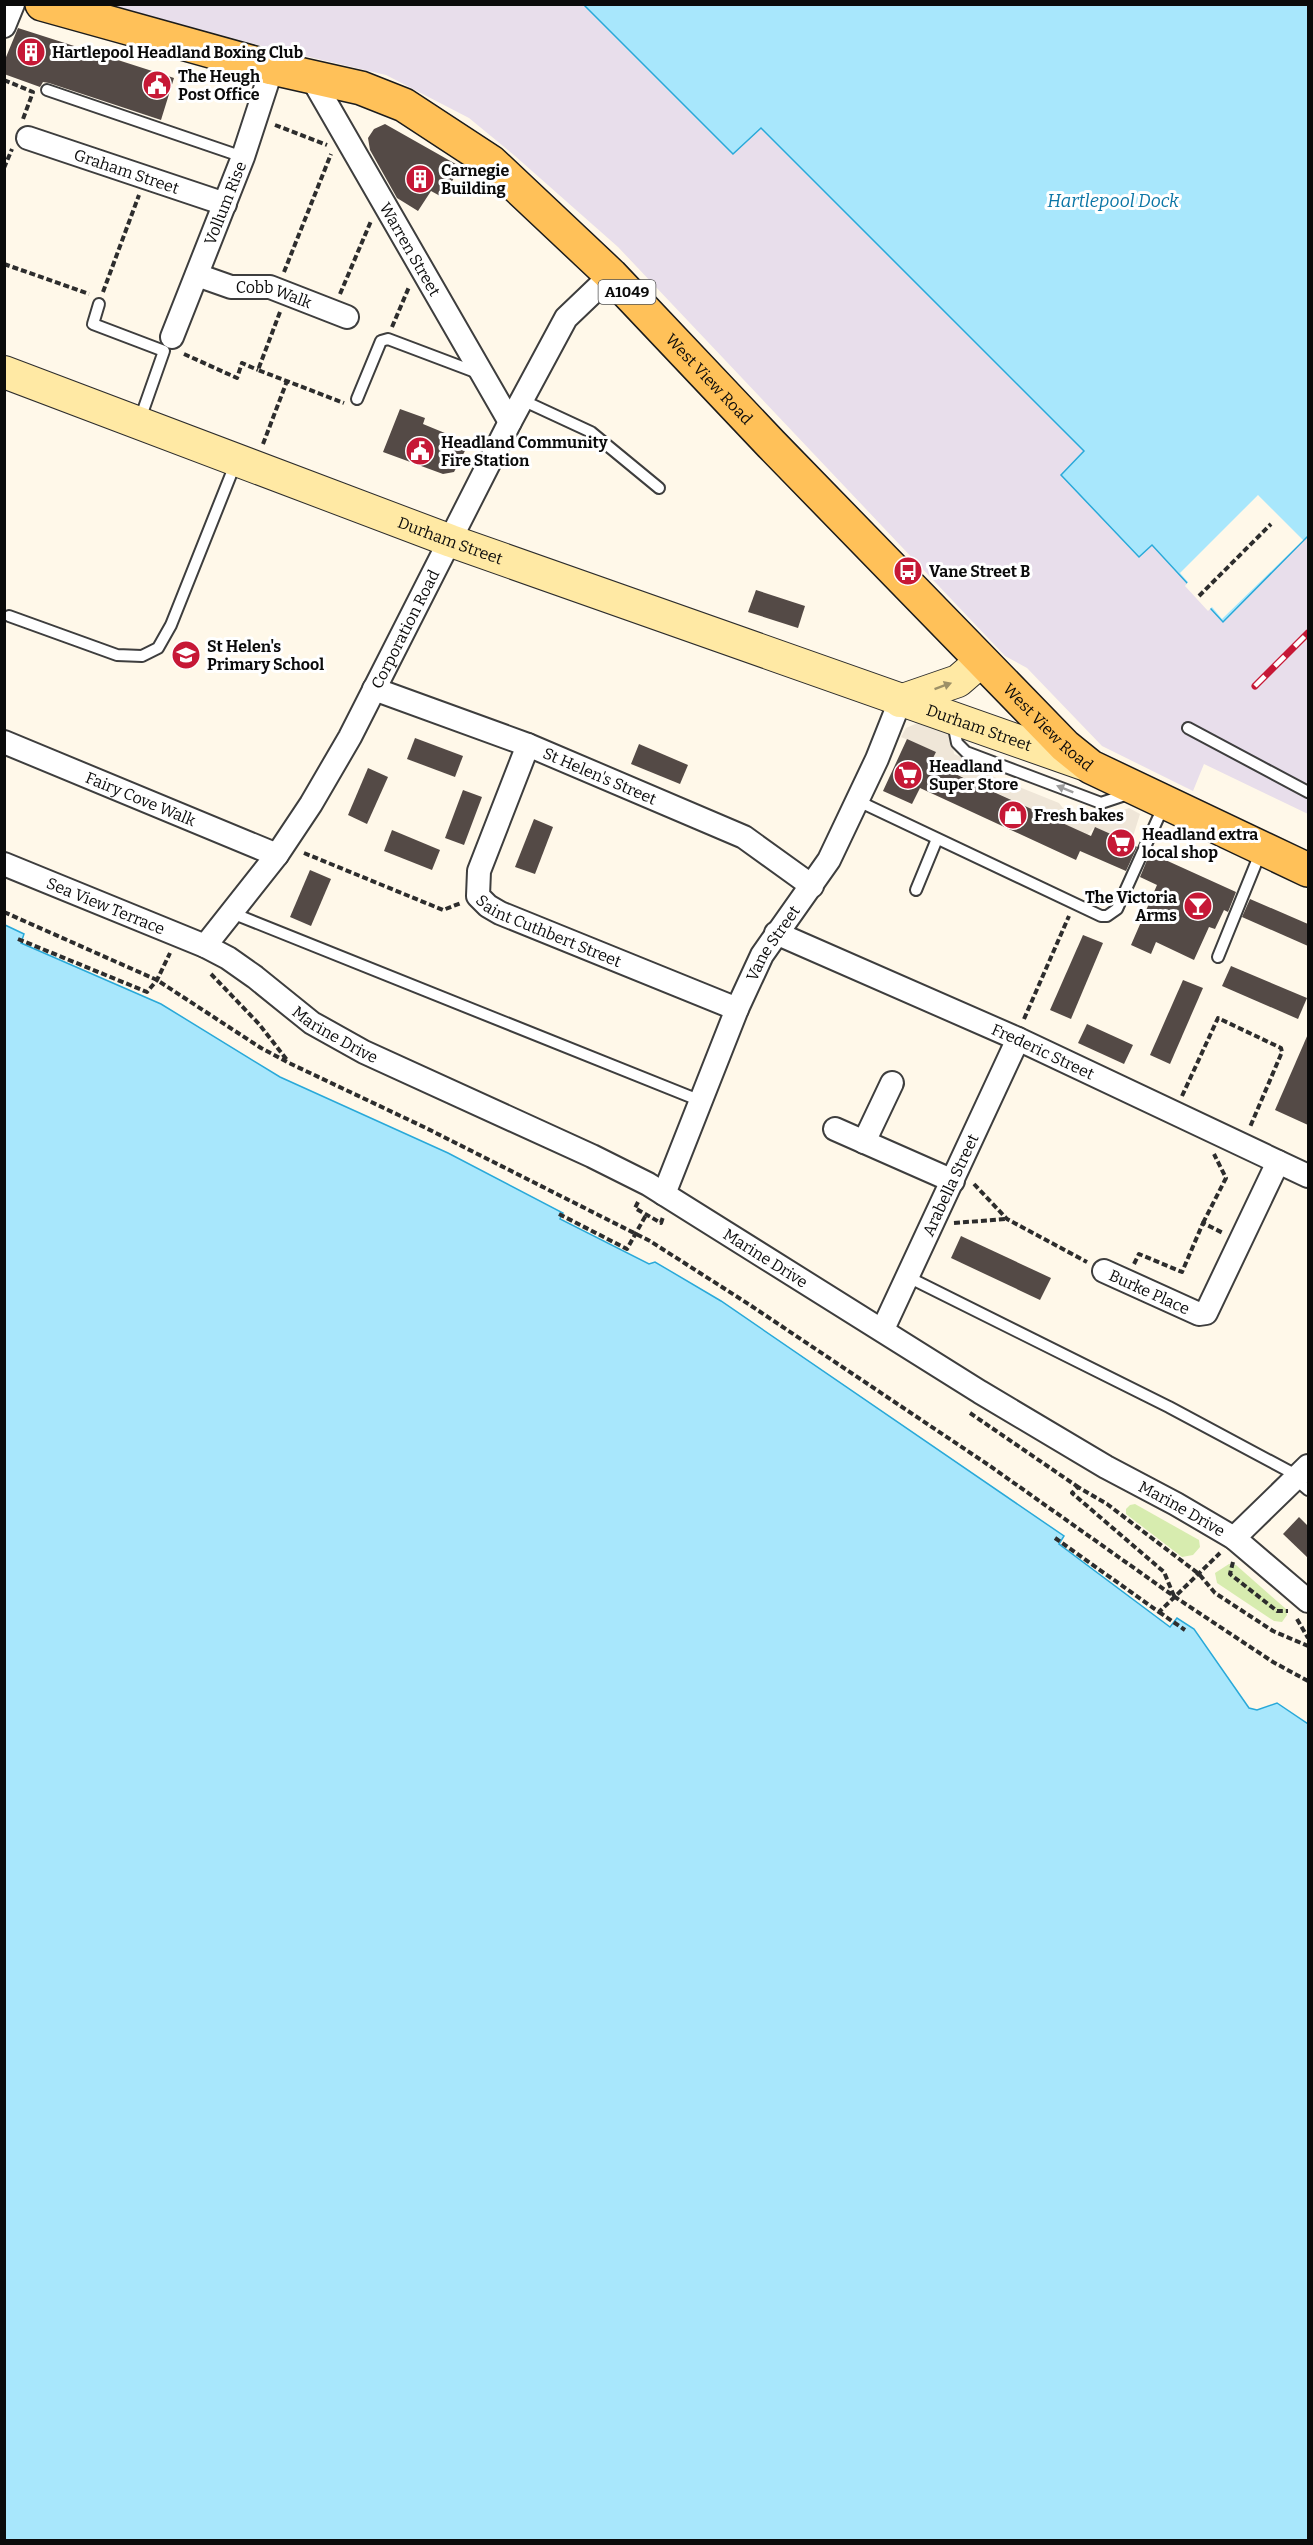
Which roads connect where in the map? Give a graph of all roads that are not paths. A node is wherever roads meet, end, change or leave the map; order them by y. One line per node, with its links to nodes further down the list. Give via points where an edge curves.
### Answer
1 (13, 4): 3 (street)
2 (44, 5): 4 (main road, West View Road / A1049)
3 (4, 26)
4 (272, 68): 5 (main road, West View Road / A1049); 8 (street, Vollum Rise)
5 (310, 75): 11 (main road, West View Road / A1049, via 361,88 404,105 442,128 491,162); 16 (street, Warren Street)
6 (47, 90): 8 (lane)
7 (28, 138): 9 (street, Graham Street)
8 (243, 157): 9 (street, Vollum Rise)
9 (225, 204): 10 (street, Vollum Rise)
10 (197, 275): 13 (street, Cobb Walk, via 231,286 270,287); 14 (street, Vollum Rise)
11 (611, 275): 18 (street, Corporation Road, via 566,318); 25 (main road, West View Road / A1049)
12 (100, 301): 20 (lane, via 93,324 164,351)
13 (340, 314)
14 (174, 344)
15 (4, 372): 20 (street, Durham Street)
16 (481, 374): 17 (lane, via 388,339 381,341); 19 (street, Warren Street)
17 (357, 399)
18 (522, 400): 19 (street, Corporation Road); 22 (lane, via 591,432)
19 (510, 422): 23 (street, Corporation Road)
20 (138, 423): 21 (street, Durham Street)
21 (245, 449): 23 (street, Durham Street); 24 (lane, via 158,648 141,656 117,655)
22 (659, 488)
23 (451, 540): 26 (street, Corporation Road); 27 (street, Durham Street)
24 (9, 616)
25 (980, 662): 27 (street, Durham Street, one-way to 25, via 958,681); 32 (main road, West View Road / A1049)
26 (374, 689): 31 (street, St Helen's Street); 38 (street, Corporation Road, via 345,747)
27 (900, 700): 28 (street, Durham Street); 35 (street, Vane Street)
28 (953, 719): 32 (street, Durham Street); 34 (lane, one-way to 28, via 1101,803 966,752 957,743)
29 (1188, 728): 33 (lane)
30 (4, 742): 38 (street, Fairy Cove Walk)
31 (528, 745): 41 (street, St Helen's Street, via 744,837); 47 (street, Saint Cuthbert Street, via 479,871 478,896 500,913)
32 (1091, 767): 34 (main road, West View Road / A1049)
33 (1308, 792)
34 (1153, 796): 36 (lane, via 1117,909 1107,916); 37 (main road, West View Road / A1049)
35 (858, 801): 36 (lane); 41 (street, Vane Street)
36 (937, 839): 42 (lane)
37 (1262, 848): 40 (main road, West View Road / A1049); 46 (lane)
38 (280, 850): 43 (street, Corporation Road)
39 (4, 864): 45 (street, Sea View Terrace)
40 (1308, 870)
41 (812, 886): 44 (street, Vane Street)
42 (916, 890)
43 (232, 913): 45 (street, Corporation Road); 50 (lane)
44 (776, 933): 47 (street, Vane Street); 48 (street, Frederic Street)
45 (205, 946): 56 (street, Marine Drive, via 255,977 312,1023 364,1052 592,1156)
46 (1218, 957)
47 (737, 1010): 50 (street, Vane Street)
48 (1021, 1030): 53 (street, Frederic Street, via 1174,1113); 54 (street, Arabella Street)
49 (892, 1083): 52 (street)
50 (701, 1101): 56 (street, Vane Street)
51 (835, 1129): 52 (street)
52 (864, 1142): 54 (street)
53 (1278, 1161): 55 (street, Frederic Street); 57 (street, Burke Place, via 1206,1312 1199,1314)
54 (956, 1175): 58 (street, Arabella Street)
55 (1308, 1176)
56 (664, 1194): 59 (street, Marine Drive)
57 (1104, 1271)
58 (908, 1277): 59 (street, Arabella Street); 60 (lane)
59 (883, 1329): 61 (street, Marine Drive)
60 (1303, 1478): 61 (street)
61 (1231, 1548): 62 (street, Marine Drive)
62 (1300, 1605)

